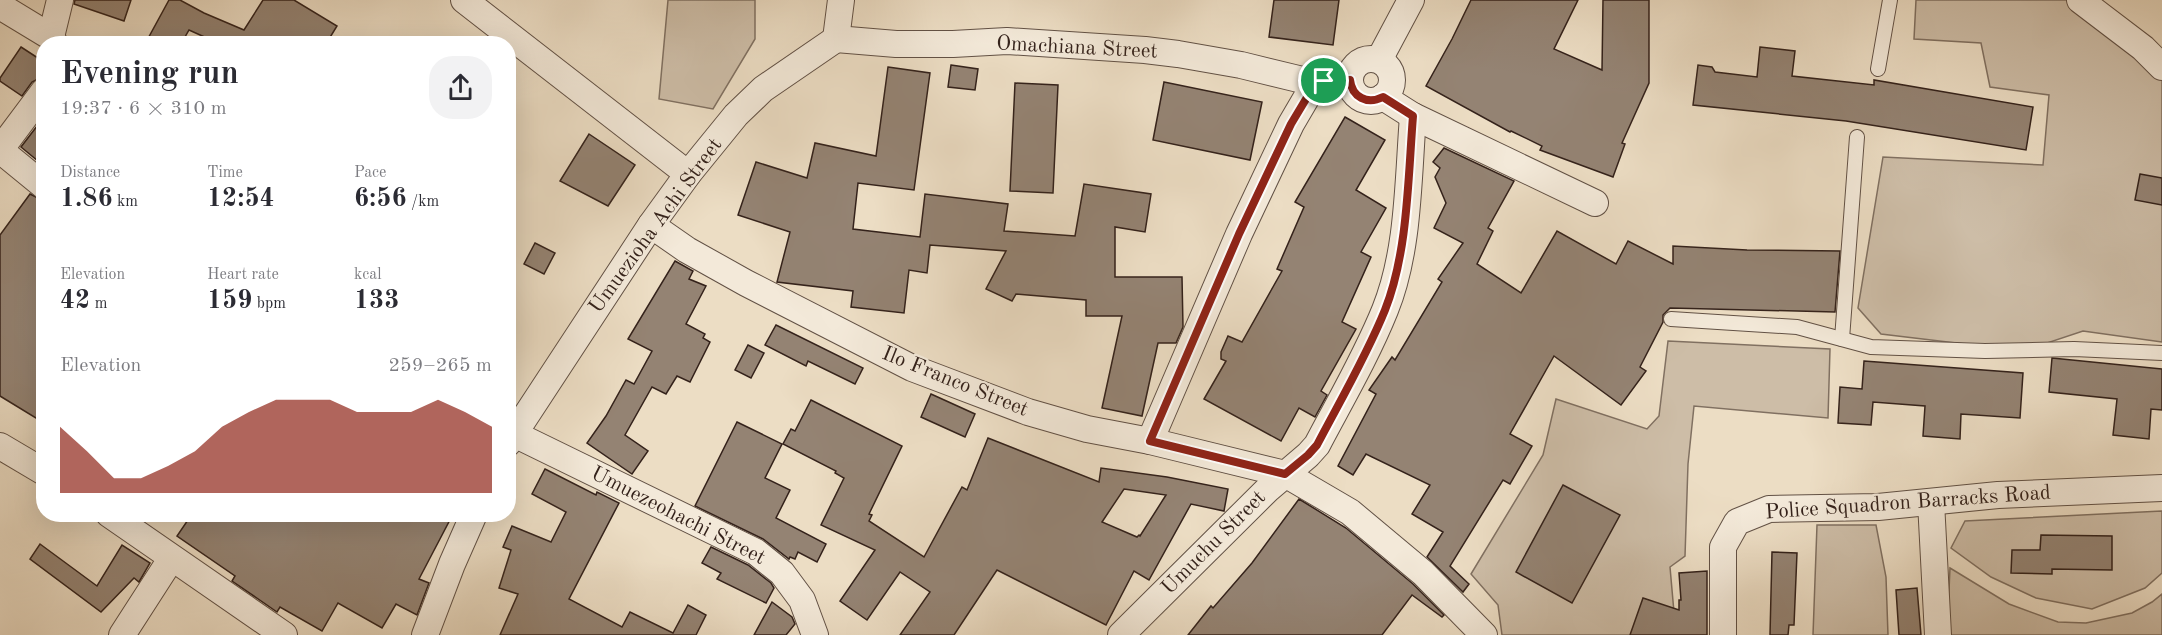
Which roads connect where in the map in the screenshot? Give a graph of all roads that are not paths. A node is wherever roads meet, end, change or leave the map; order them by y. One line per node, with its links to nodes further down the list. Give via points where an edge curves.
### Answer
1 (60, 0): 9 (street)
2 (464, 0): 10 (street)
3 (841, 0): 11 (street)
4 (1411, 0): 13 (street)
5 (1890, 0): 15 (lane)
6 (2080, 0): 14 (street)
7 (0, 6): 8 (street)
8 (47, 36)
9 (54, 36)
10 (510, 36)
11 (836, 39): 17 (street, Omachiana Street, via 953,45 1007,41 1145,50 1241,66); 23 (street, Umuezioha Achi Street, via 763,89 736,115)
12 (516, 40): 23 (street)
13 (1379, 60): 16 (street, via 1359,62); 18 (street, via 1389,67 1392,79)
14 (2162, 67)
15 (1878, 69)
16 (1350, 80): 17 (street); 18 (street, via 1359,97 1371,101)
17 (1315, 84): 32 (street, via 1291,124 1244,224)
18 (1383, 97): 20 (street)
19 (36, 102): 22 (street)
20 (1413, 116): 25 (street); 35 (street, Umuchu Street, via 1406,214 1386,309 1317,445)
21 (1857, 138): 28 (lane)
22 (0, 150): 24 (street)
23 (688, 174): 26 (street, Umuezioha Achi Street)
24 (36, 179)
25 (1595, 203)
26 (651, 225): 30 (street, Umuezioha Achi Street); 32 (street, Ilo Franco Street, via 746,283 912,368 1028,412 1086,429)
27 (1671, 319): 28 (lane, via 1797,327)
28 (1842, 339): 29 (lane, via 1871,347)
29 (2162, 353)
30 (516, 427)
31 (516, 439): 44 (street, Umuezeohachi Street, via 756,552 782,573 802,600)
32 (1150, 441): 35 (street, Ilo Franco Street)
33 (0, 446): 34 (street)
34 (36, 467)
35 (1285, 474): 45 (street, Umuchu Street); 46 (street, Ilo Franco Street, via 1350,512 1423,573)
36 (2162, 488): 37 (street, Police Squadron Barracks Road)
37 (1931, 502): 47 (street, Police Squadron Barracks Road, via 1769,509 1737,522 1723,547); 48 (street)
38 (120, 522): 40 (street)
39 (470, 522): 43 (street)
40 (171, 559): 41 (street); 42 (street)
41 (122, 635)
42 (284, 635)
43 (425, 635)
44 (815, 635)
45 (1121, 635)
46 (1484, 635)
47 (1723, 635)
48 (1938, 635)

